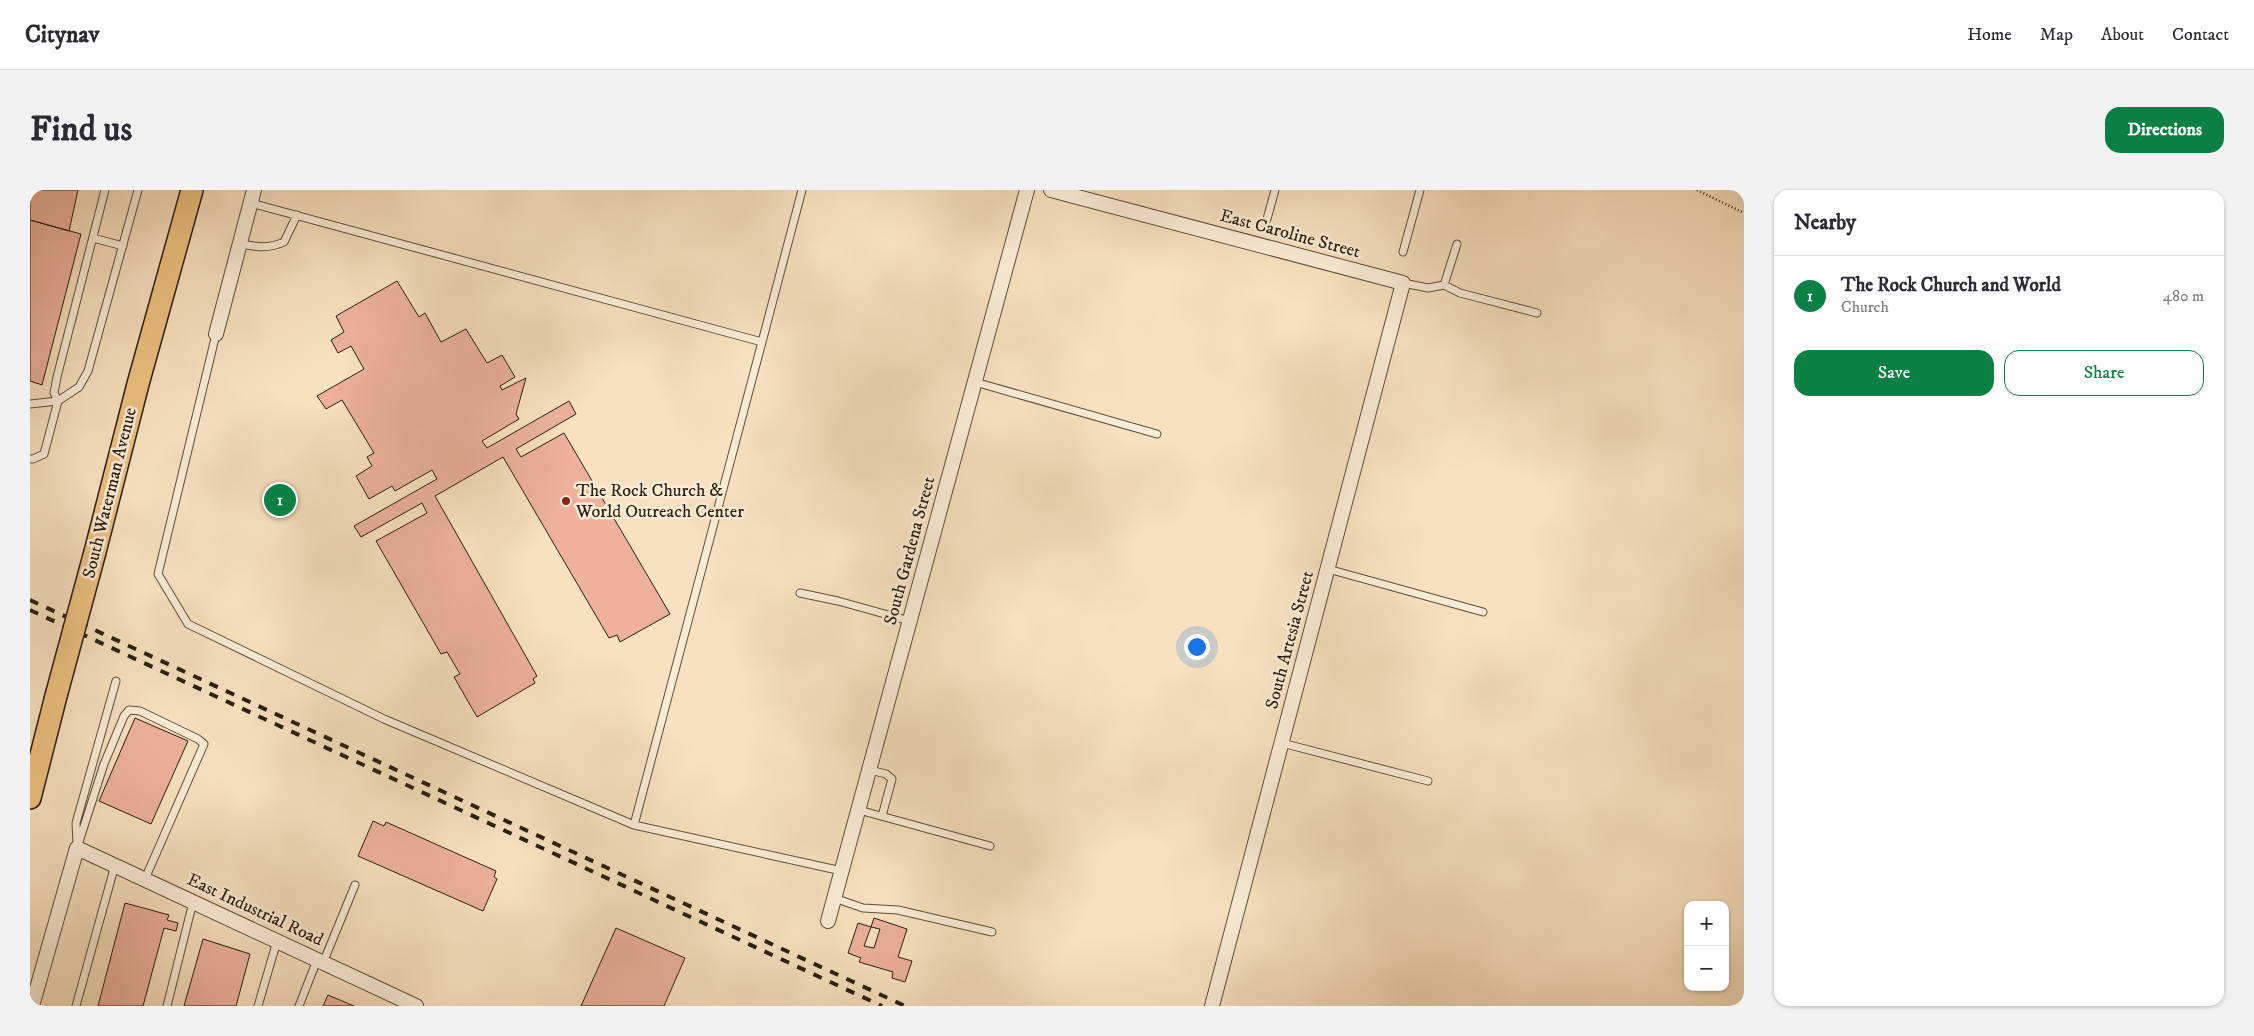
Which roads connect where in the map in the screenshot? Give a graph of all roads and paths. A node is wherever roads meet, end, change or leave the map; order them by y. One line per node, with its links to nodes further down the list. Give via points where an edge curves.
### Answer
1 (105, 190): 14 (lane)
2 (138, 190): 17 (lane)
3 (192, 190): 37 (main road, South Waterman Avenue, bridge)
4 (802, 190): 23 (lane)
5 (1028, 190): 24 (street, South Gardena Street)
6 (1051, 190): 19 (street, East Caroline Street)
7 (1275, 190): 13 (lane)
8 (1420, 190): 18 (lane)
9 (1697, 190): 11 (path)
10 (253, 196): 12 (lane); 15 (street)
11 (1744, 214)
12 (297, 215): 15 (lane, via 284,242 258,248); 23 (lane)
13 (1267, 219)
14 (93, 238): 17 (lane); 25 (lane, via 57,377 54,392)
15 (240, 244): 22 (street)
16 (1458, 244): 20 (lane)
17 (123, 246): 25 (lane, via 88,372 79,387)
18 (1403, 252)
19 (1404, 283): 20 (lane, via 1428,288); 29 (street, South Artesia Street)
20 (1444, 285): 21 (lane, via 1460,293)
21 (1537, 313)
22 (216, 334): 40 (lane, via 158,574 188,624 384,718)
23 (762, 342): 40 (lane)
24 (975, 382): 27 (lane); 32 (street, South Gardena Street)
25 (58, 401): 26 (lane); 28 (lane, via 44,454)
26 (30, 404)
27 (1157, 434)
28 (31, 460)
29 (1328, 569): 31 (lane); 34 (street, South Artesia Street)
30 (800, 593): 32 (lane)
31 (1483, 612)
32 (910, 621): 35 (street, South Gardena Street)
33 (116, 681): 42 (lane, via 76,823)
34 (1282, 743): 36 (lane); 59 (street, South Artesia Street)
35 (870, 770): 38 (street, South Gardena Street); 39 (lane, via 892,779)
36 (1428, 781)
37 (30, 798)
38 (859, 810): 39 (lane); 44 (street, South Gardena Street)
39 (882, 816): 41 (lane)
40 (634, 825): 44 (lane)
41 (990, 846)
42 (77, 848): 43 (street, East Industrial Road); 45 (lane, via 104,764 124,716 129,710 140,711 204,744); 53 (street)
43 (115, 865): 45 (street, East Industrial Road); 54 (lane)
44 (842, 871): 47 (street, South Gardena Street)
45 (145, 879): 48 (street, East Industrial Road)
46 (355, 884): 52 (lane)
47 (834, 898): 49 (street, South Gardena Street); 50 (lane, via 863,908 898,910)
48 (193, 902): 51 (street, East Industrial Road); 55 (lane)
49 (828, 921)
50 (992, 932)
51 (277, 941): 52 (street, East Industrial Road); 56 (lane)
52 (320, 961): 57 (lane); 58 (street, East Industrial Road)
53 (32, 1006)
54 (76, 1006)
55 (167, 1006)
56 (258, 1006)
57 (299, 1006)
58 (416, 1006)
59 (1212, 1006)

